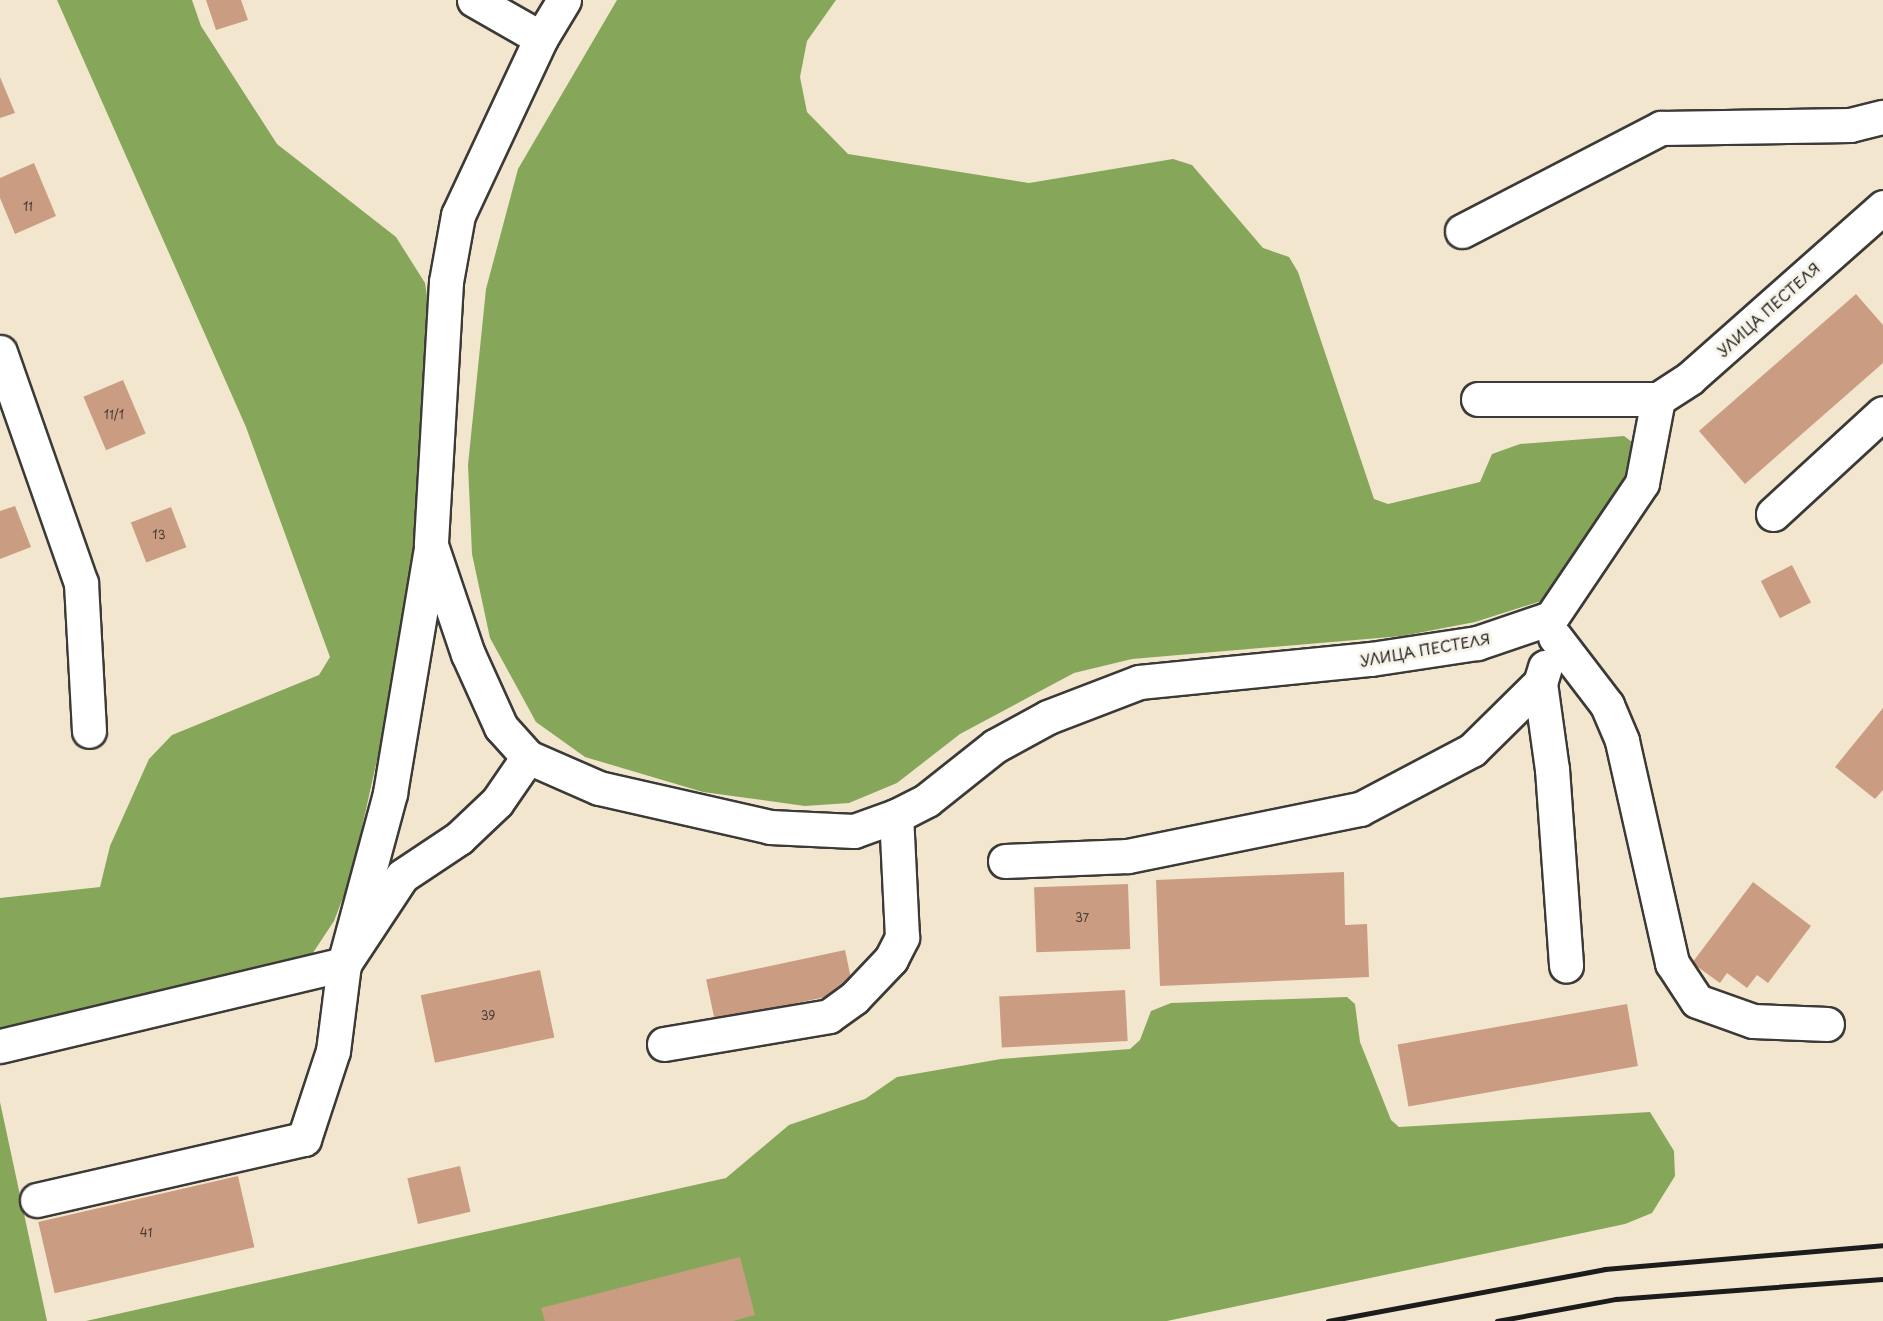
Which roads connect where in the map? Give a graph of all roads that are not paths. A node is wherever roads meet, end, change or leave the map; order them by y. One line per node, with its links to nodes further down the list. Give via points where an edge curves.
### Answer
1 (474, 0): 3 (street)
2 (564, 0): 3 (street)
3 (541, 38): 12 (street, via 458,215 446,282)
4 (1883, 117): 6 (street, via 1850,125 1661,128)
5 (1883, 207): 9 (street, УЛИЦА ПЕСТЕЛЯ, via 1690,378)
6 (1462, 231)
7 (0, 352): 15 (street, via 81,583)
8 (1478, 399): 9 (street)
9 (1658, 399): 13 (street, via 1642,483)
10 (1883, 413): 11 (street)
11 (1773, 514)
12 (431, 545): 16 (street, via 468,654 501,727); 19 (street, via 390,793)
13 (1553, 628): 14 (street); 17 (street, УЛИЦА ПЕСТЕЛЯ, via 1407,654 1139,682 1048,717 995,746 927,800); 21 (street, via 1607,705 1622,741 1672,963 1697,1001 1753,1021)
14 (1540, 682): 18 (street, via 1472,750 1360,809 1128,856); 20 (street, via 1552,769)
15 (89, 731)
16 (528, 757): 17 (street, УЛИЦА ПЕСТЕЛЯ, via 599,788 770,827 854,831); 19 (street, via 497,802 459,838 402,876)
17 (896, 816): 22 (street, via 902,937 891,959 854,998 829,1016)
18 (1005, 861)
19 (344, 964): 23 (street); 24 (street, via 333,1051 304,1139)
20 (1566, 966)
21 (1827, 1024)
22 (664, 1044)
23 (0, 1046)
24 (36, 1200)

